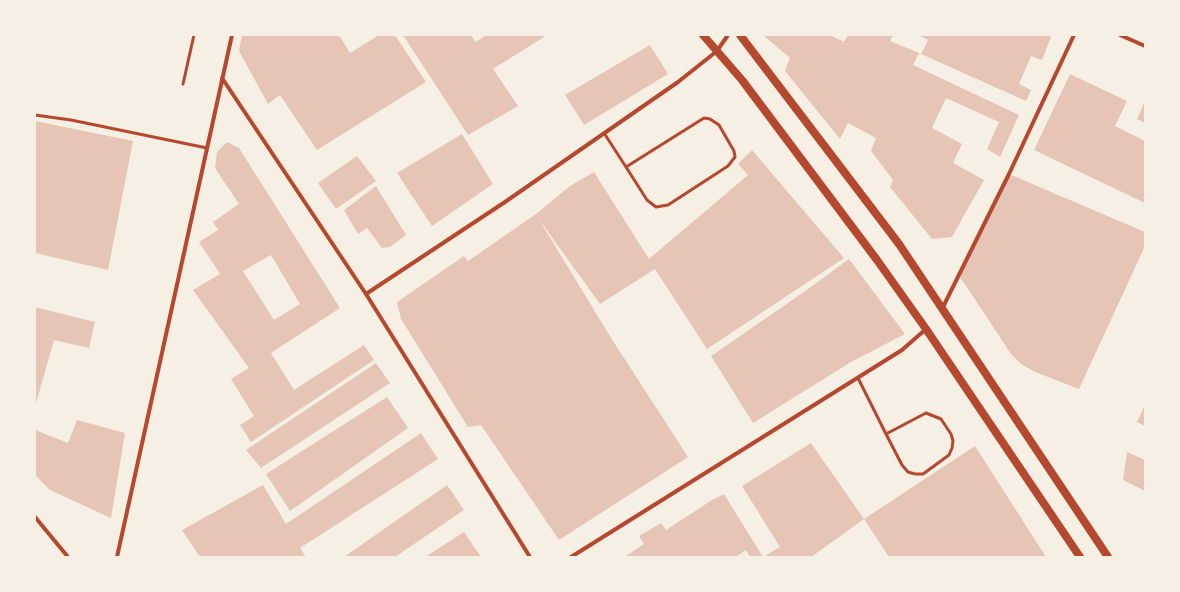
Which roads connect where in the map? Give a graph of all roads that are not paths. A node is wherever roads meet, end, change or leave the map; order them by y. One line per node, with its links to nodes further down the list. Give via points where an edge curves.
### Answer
1 (194, 35): 11 (lane)
2 (232, 35): 10 (street)
3 (703, 35): 9 (main road)
4 (728, 35): 9 (street)
5 (740, 35): 17 (main road, via 899,244)
6 (1074, 35): 17 (street)
7 (1120, 35): 8 (street)
8 (1145, 46)
9 (717, 51): 13 (street, via 678,82); 18 (main road, via 742,80)
10 (222, 78): 14 (street); 16 (street)
11 (183, 84)
12 (35, 115): 14 (lane)
13 (604, 133): 15 (lane); 16 (street)
14 (207, 148): 23 (street)
15 (626, 167): 15 (lane, via 704,118 719,125 734,151 734,157 728,166 662,207 651,205)
16 (366, 294): 24 (street)
17 (943, 307): 27 (main road)
18 (926, 329): 19 (street, via 902,350); 26 (main road)
19 (858, 378): 20 (lane); 25 (street)
20 (886, 434): 20 (lane, via 902,465 908,472 915,474 923,474 949,455 953,441 941,419 926,413)
21 (35, 517): 22 (street)
22 (68, 557)
23 (117, 557)
24 (530, 557)
25 (571, 557)
26 (1080, 557)
27 (1108, 557)

